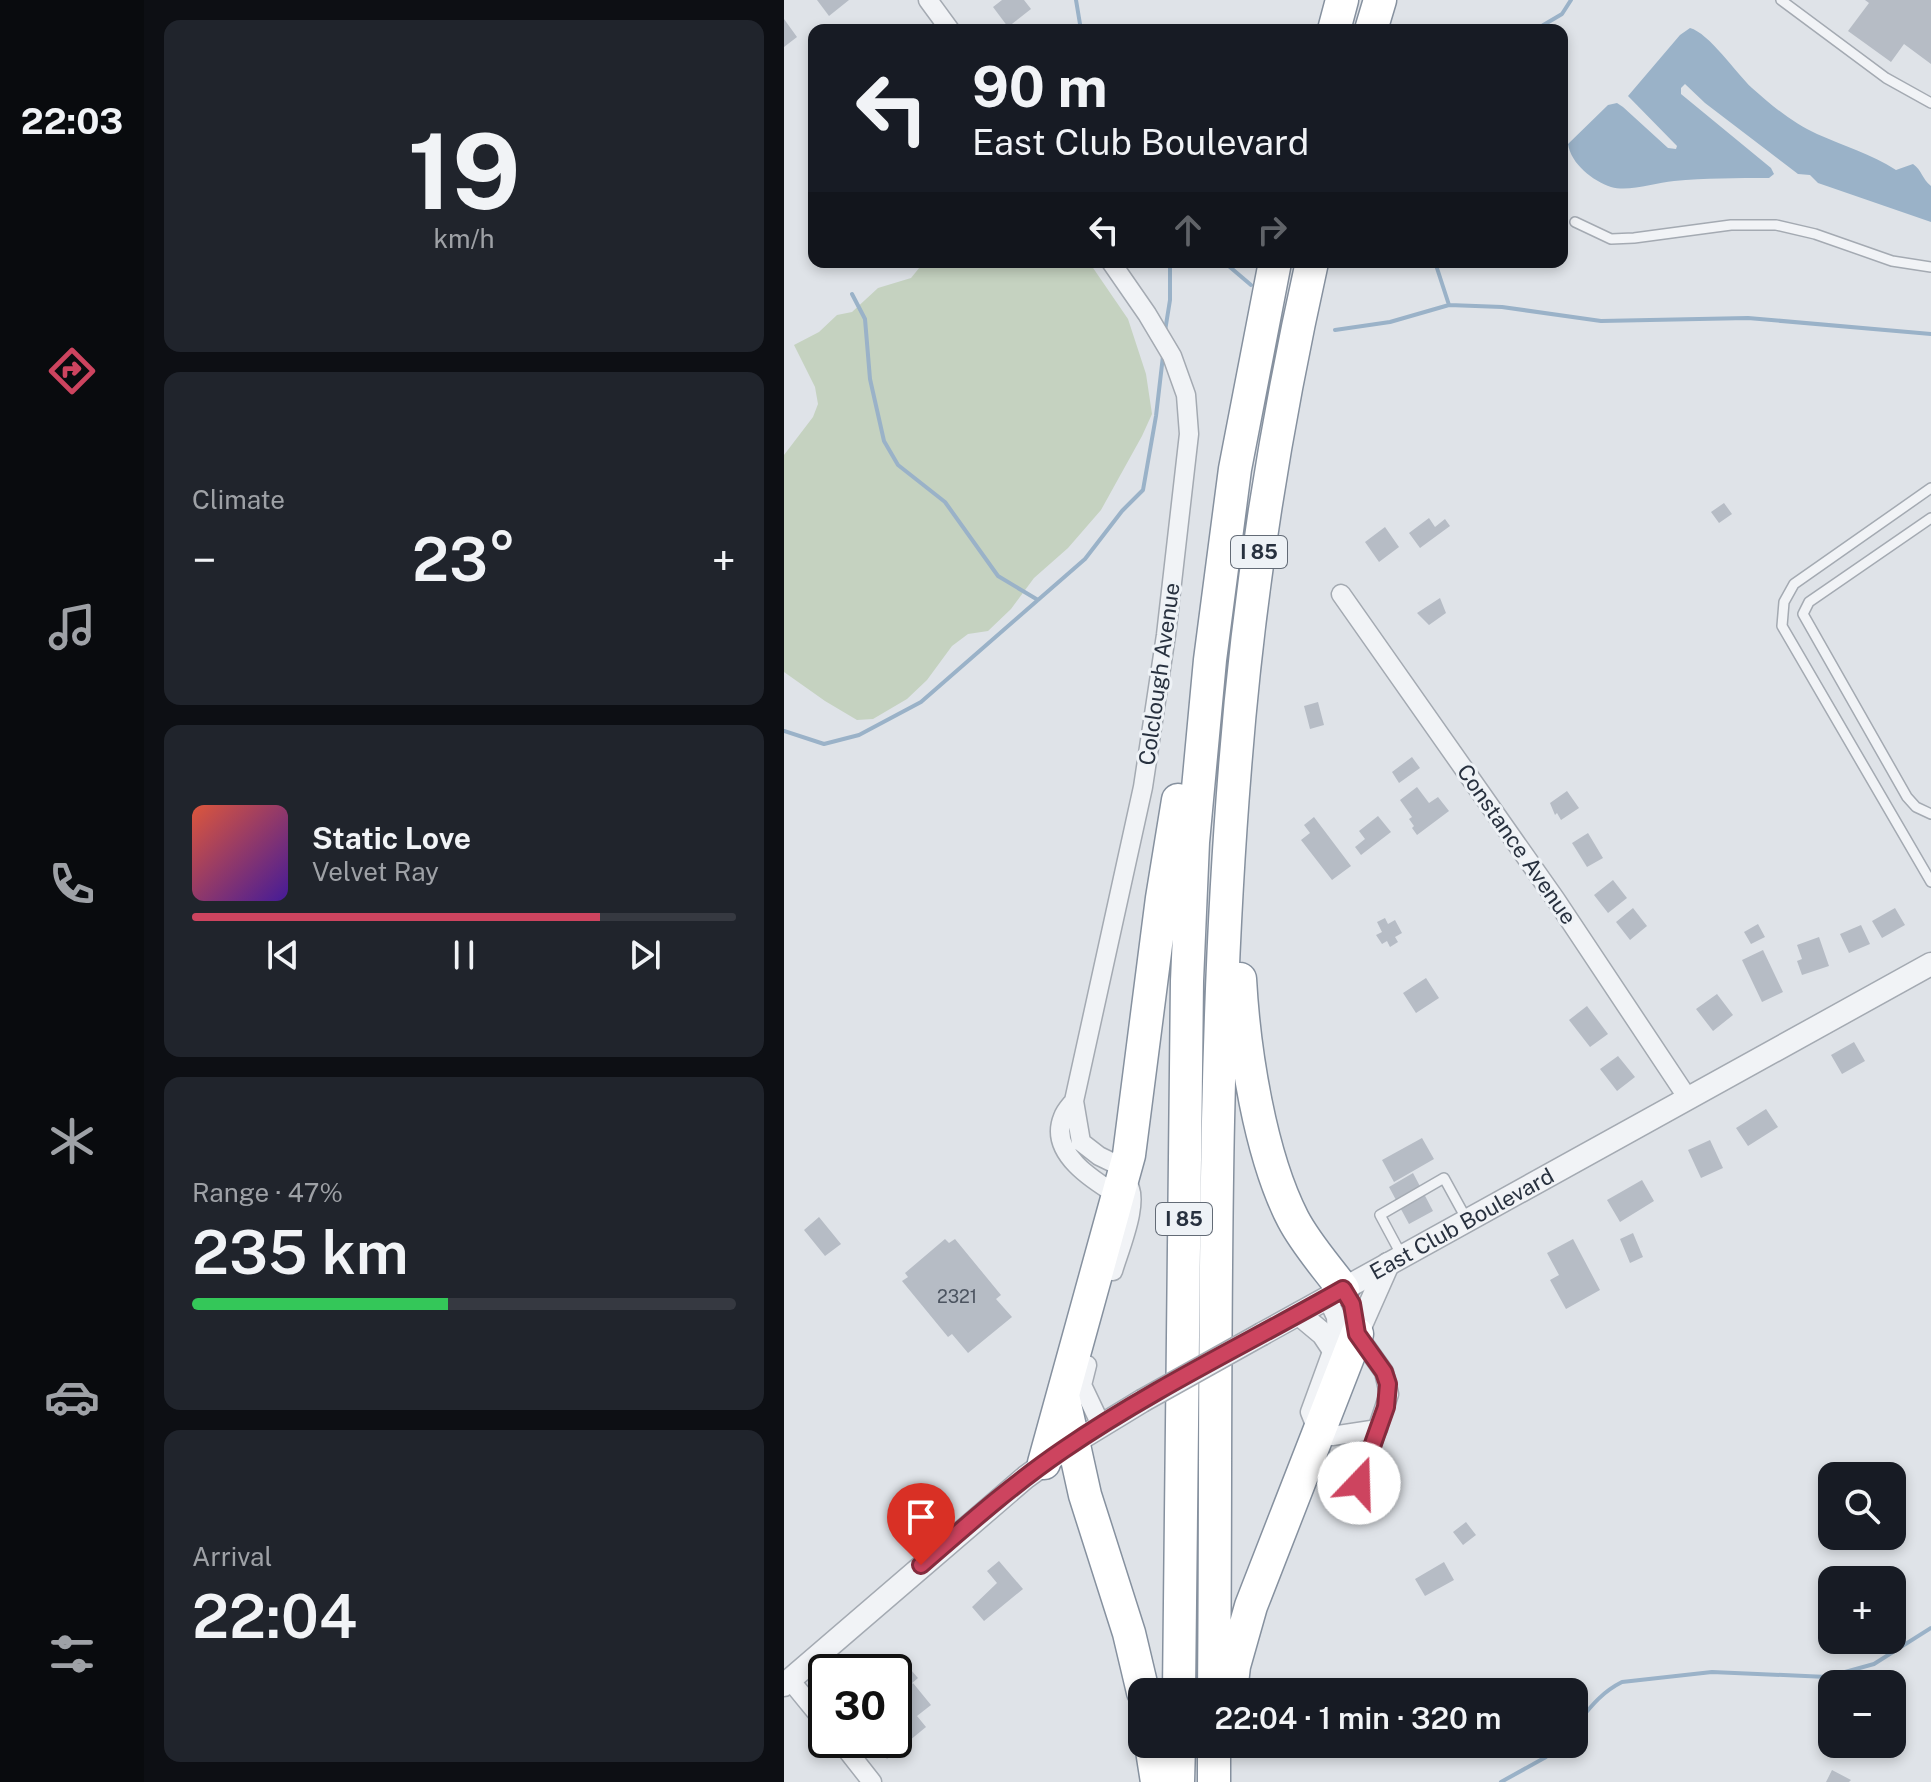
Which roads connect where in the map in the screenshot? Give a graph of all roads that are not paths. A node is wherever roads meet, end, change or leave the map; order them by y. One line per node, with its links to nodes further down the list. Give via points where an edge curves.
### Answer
1 (928, 0): 5 (street)
2 (1342, 0): 6 (highway)
3 (1380, 0): 7 (highway)
4 (1781, 0): 8 (lane, via 1886,78)
5 (946, 24)
6 (1336, 24)
7 (1373, 24)
8 (1931, 103)
9 (1575, 222): 10 (lane, via 1611,239 1776,225 1892,261)
10 (1931, 267)
11 (1115, 268): 25 (street, Colclough Avenue, via 1172,356 1186,395 1189,434 1143,787)
12 (1274, 268): 17 (highway, I 85, via 1235,469)
13 (1311, 268): 19 (highway, I 85, via 1261,542)
14 (1931, 488): 20 (lane, via 1794,584 1782,617 1782,626)
15 (1931, 518): 18 (lane, via 1809,602 1803,614 1907,797)
16 (1341, 594): 24 (street, Constance Avenue)
17 (1201, 747): 26 (highway, via 1182,773); 41 (highway, I 85, via 1187,981)
18 (1931, 814)
19 (1230, 846): 29 (highway, via 1246,1043 1269,1152 1295,1222); 42 (highway, I 85, via 1222,982)
20 (1921, 864): 21 (lane); 22 (lane)
21 (1931, 872)
22 (1931, 882)
23 (1931, 964): 24 (street, East Club Boulevard)
24 (1687, 1097): 27 (street, East Club Boulevard)
25 (1074, 1101): 26 (street, Colclough Avenue, via 1081,1142); 26 (street, Colclough Avenue, via 1061,1122 1068,1154 1089,1176)
26 (1123, 1182): 32 (highway); 33 (street, via 1132,1189 1132,1205 1082,1385)
27 (1467, 1220): 28 (street, East Club Boulevard); 28 (lane, via 1444,1178 1380,1215)
28 (1395, 1260): 29 (street, East Club Boulevard); 31 (street)
29 (1335, 1294): 30 (street, East Club Boulevard); 31 (street, via 1352,1304)
30 (1299, 1314): 31 (street, via 1323,1334); 33 (street, East Club Boulevard, bridge)
31 (1345, 1342): 34 (street, via 1384,1372 1386,1407); 35 (highway)
32 (1063, 1396): 36 (highway); 37 (highway)
33 (1101, 1425): 36 (street, East Club Boulevard)
34 (1378, 1429): 35 (street, via 1332,1436); 38 (street)
35 (1318, 1432): 43 (highway, via 1251,1606)
36 (1073, 1443): 37 (street, East Club Boulevard); 39 (highway)
37 (1035, 1470): 39 (highway); 44 (street, East Club Boulevard)
38 (1359, 1483)
39 (1085, 1495): 40 (highway)
40 (1140, 1678)
41 (1179, 1678)
42 (1214, 1678)
43 (1233, 1678)
44 (787, 1682): 45 (street)
45 (808, 1705)
46 (853, 1758): 49 (street)
47 (1153, 1758): 50 (highway)
48 (1179, 1758): 51 (highway)
49 (872, 1782)
50 (1157, 1782)
51 (1178, 1782)

